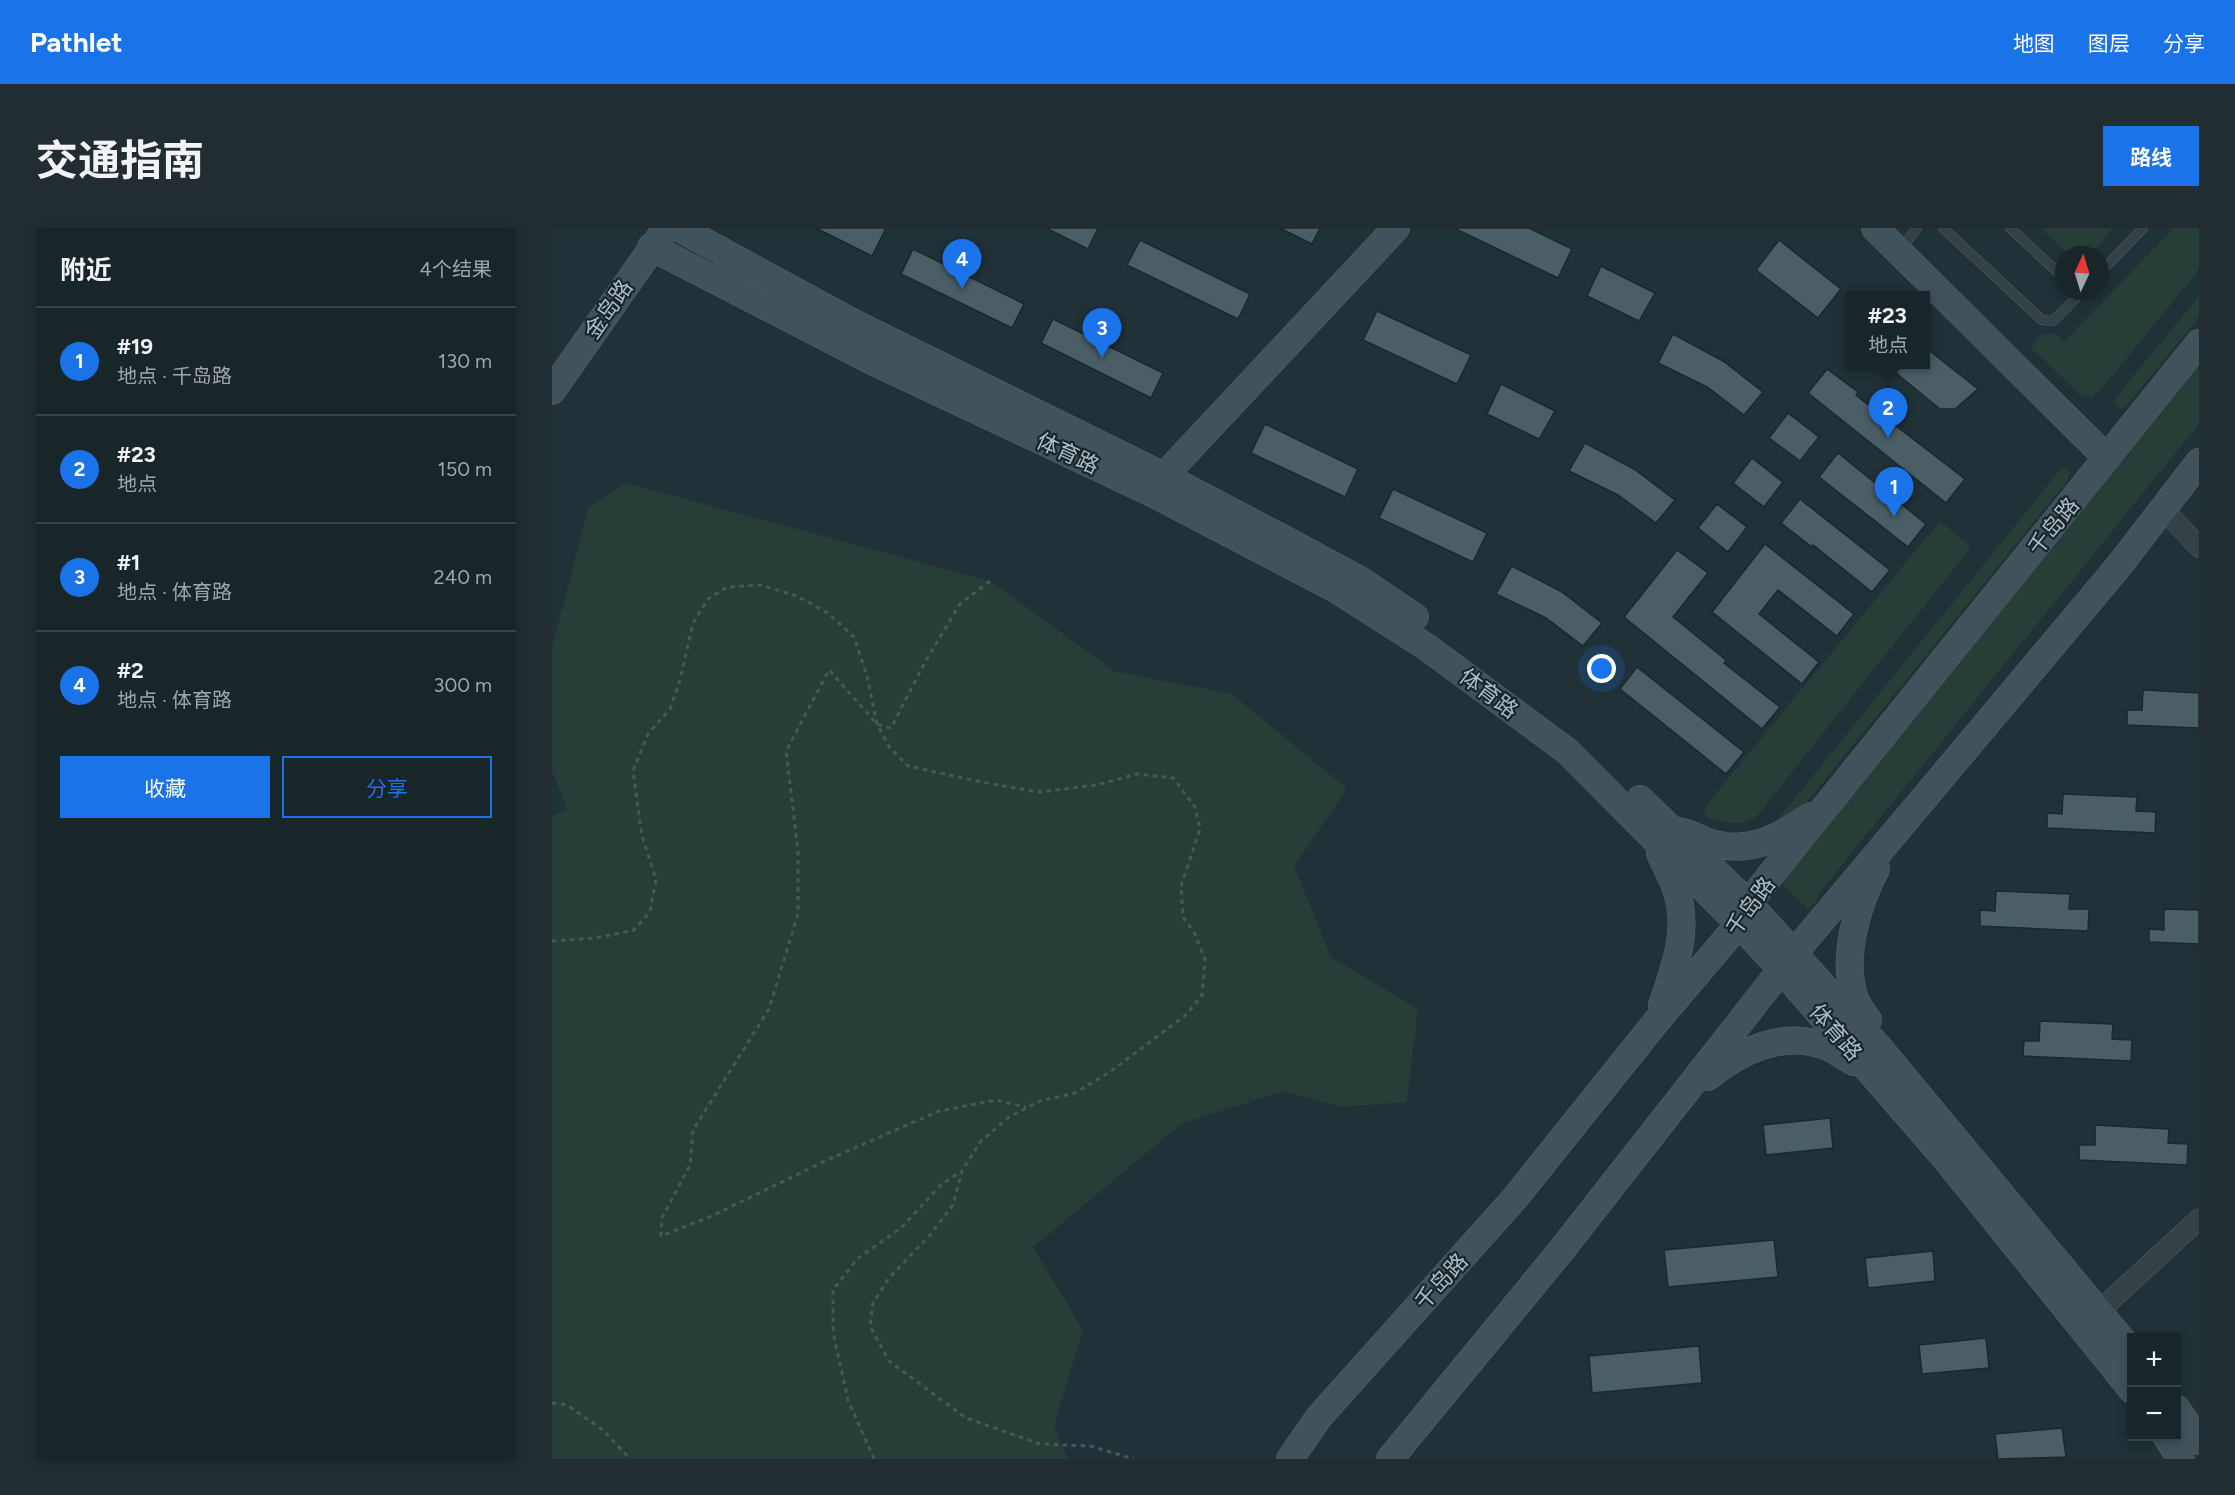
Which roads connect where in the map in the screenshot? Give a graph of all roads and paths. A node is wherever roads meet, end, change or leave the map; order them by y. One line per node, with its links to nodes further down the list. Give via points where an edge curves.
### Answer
1 (1395, 228): 15 (street)
2 (1917, 228): 7 (lane)
3 (1943, 228): 10 (lane, via 2042,320 2053,321)
4 (2010, 228): 9 (lane)
5 (2143, 228): 8 (lane)
6 (660, 234): 12 (street, 金岛路); 15 (street, 体育路, via 854,322)
7 (1890, 238): 13 (street)
8 (2109, 264)
9 (2055, 270)
10 (2073, 300)
11 (2199, 343): 13 (street, 千岛路)
12 (552, 391)
13 (2107, 458): 20 (street, 千岛路)
14 (2199, 462): 16 (street)
15 (1158, 484): 21 (street, 体育路, via 1362,581 1435,630 1576,738)
16 (2163, 509): 17 (street); 22 (street)
17 (2199, 547)
18 (990, 581): 19 (path, via 960,604 891,728)
19 (877, 724): 24 (path, via 854,637 828,613 797,596 759,585 727,587 708,599 693,623 669,709 648,734 633,771 642,836 656,879 650,912 634,930); 30 (path, via 890,748 908,766 1039,792 1097,785 1137,774 1173,778 1196,807 1200,829 1181,886 1183,916 1205,960 1202,995 1187,1014 1110,1072 1075,1093); 30 (path, via 829,670 786,752 798,851 798,914 769,1009 693,1130 690,1165 662,1218 661,1236 939,1111 996,1101)
20 (1829, 803): 21 (street, via 1764,844 1716,844 1683,832); 23 (street, 千岛路)
21 (1664, 834): 23 (street, 体育路); 26 (street, via 1683,917 1674,975)
22 (1892, 836): 25 (street); 28 (street, via 1865,890 1850,957 1850,980 1854,999 1910,1076)
23 (1744, 913): 25 (street, 体育路); 26 (street, 千岛路)
24 (552, 941)
25 (1789, 961): 27 (street, 体育路); 28 (street, 体育路); 29 (street)
26 (1656, 1022): 43 (street, 千岛路, via 1515,1198 1319,1417)
27 (1867, 1068): 29 (street, via 1825,1046 1797,1040 1770,1043 1743,1053); 33 (street, 体育路)
28 (1919, 1095): 33 (street, 体育路)
29 (1681, 1098): 44 (street)
30 (1028, 1107): 31 (path, via 1008,1117 981,1141)
31 (962, 1171): 41 (path, via 941,1185 901,1228 857,1258 833,1290 833,1332 848,1400); 42 (path, via 953,1205 889,1278 873,1303 870,1326 889,1361 966,1418 1040,1444 1090,1446)
32 (2199, 1219): 33 (street)
33 (2089, 1318): 34 (street, 体育路); 35 (street, 体育路)
34 (2127, 1348)
35 (2130, 1387)
36 (552, 1403): 40 (path, via 567,1405 603,1430)
37 (2181, 1415): 39 (street)
38 (2169, 1441): 45 (street)
39 (2199, 1441)
40 (630, 1459)
41 (874, 1459)
42 (1134, 1459)
43 (1290, 1459)
44 (1390, 1459)
45 (2181, 1459)

